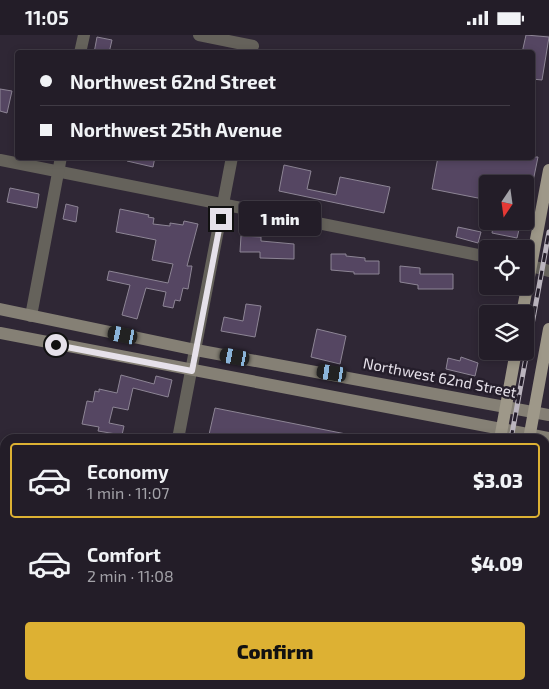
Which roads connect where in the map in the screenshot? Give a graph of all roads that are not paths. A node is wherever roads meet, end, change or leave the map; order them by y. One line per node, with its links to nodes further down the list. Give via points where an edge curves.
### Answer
1 (84, 35): 4 (street)
2 (199, 35): 3 (street)
3 (253, 44)
4 (81, 50)
5 (0, 160): 9 (street)
6 (61, 160): 9 (street)
7 (231, 160): 10 (street)
8 (549, 169): 11 (main road)
9 (59, 172): 10 (street); 16 (street)
10 (224, 203): 12 (street); 19 (street)
11 (533, 240)
12 (479, 255)
13 (534, 267): 14 (street)
14 (549, 271)
15 (0, 309): 16 (main road, Northwest 62nd Street)
16 (32, 316): 19 (main road, Northwest 62nd Street)
17 (549, 329): 23 (main road)
18 (0, 333): 21 (main road)
19 (196, 350): 21 (street); 22 (main road, Northwest 62nd Street)
20 (514, 360): 22 (main road)
21 (192, 371): 25 (street); 26 (main road)
22 (506, 407): 23 (main road, Northwest 62nd Street); 26 (main road)
23 (535, 412): 24 (main road, Northwest 62nd Street); 27 (main road)
24 (549, 415)
25 (179, 434)
26 (501, 434)
27 (530, 434)

